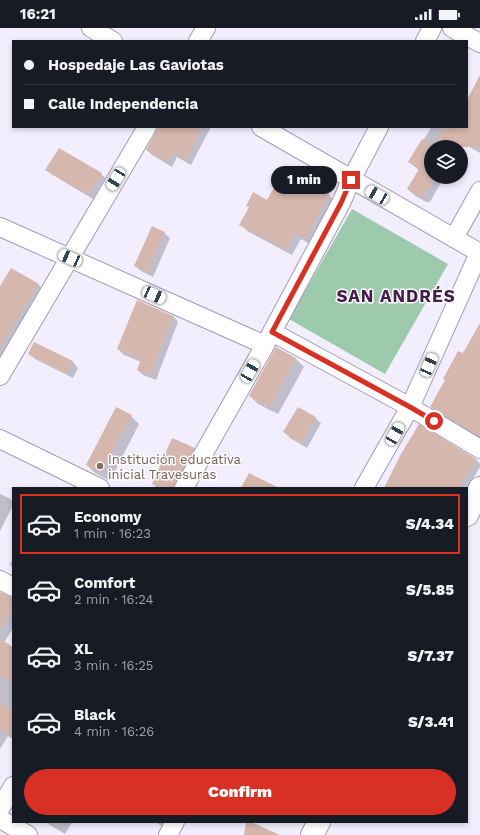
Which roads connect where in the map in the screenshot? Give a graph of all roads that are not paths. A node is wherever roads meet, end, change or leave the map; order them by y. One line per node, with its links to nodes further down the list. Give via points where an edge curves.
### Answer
1 (91, 28): 5 (street)
2 (206, 28): 6 (street)
3 (432, 28): 7 (street)
4 (452, 28): 8 (street)
5 (111, 40)
6 (199, 40)
7 (426, 40)
8 (480, 43)
9 (146, 128): 17 (street)
10 (263, 128): 12 (street)
11 (379, 128): 12 (street)
12 (351, 180): 15 (street); 18 (street)
13 (480, 191): 15 (street)
14 (0, 227): 17 (street)
15 (454, 238): 16 (street)
16 (480, 253): 20 (street)
17 (70, 258): 18 (street); 19 (street)
18 (268, 339): 20 (street); 24 (street)
19 (0, 376)
20 (410, 407): 22 (street); 25 (street)
21 (0, 439): 23 (street)
22 (480, 449)
23 (98, 487)
24 (185, 487)
25 (365, 487)
26 (480, 488): 27 (main road)
27 (468, 513)
28 (0, 580): 29 (street)
29 (12, 587)
30 (12, 788): 31 (street)
31 (0, 809)
32 (0, 819): 35 (street)
33 (174, 823): 36 (street)
34 (318, 823): 37 (main road)
35 (28, 835)
36 (168, 835)
37 (312, 835)

